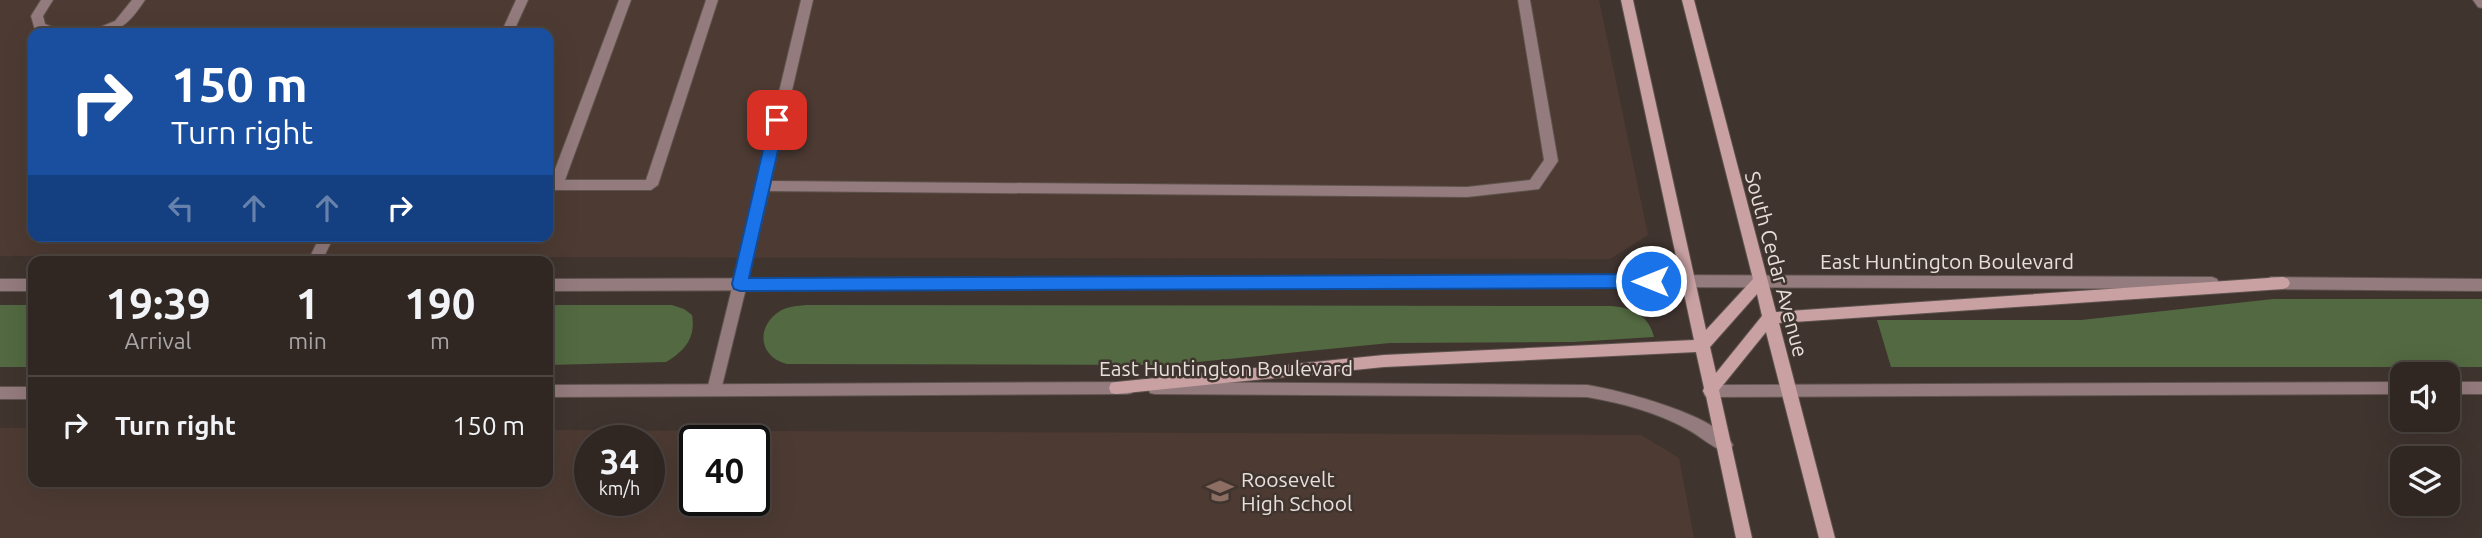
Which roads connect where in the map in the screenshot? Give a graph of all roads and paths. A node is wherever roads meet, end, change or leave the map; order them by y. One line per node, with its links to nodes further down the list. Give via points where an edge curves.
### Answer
1 (47, 0): 10 (street, via 37,16)
2 (139, 0): 11 (street, via 119,24)
3 (522, 0): 12 (street)
4 (625, 0): 13 (street)
5 (712, 0): 14 (street, via 651,186)
6 (807, 0): 15 (street)
7 (1524, 0): 15 (street, via 1551,161 1534,185 1467,192)
8 (1627, 0): 16 (main road)
9 (1688, 0): 17 (main road, South Cedar Avenue)
10 (42, 28)
11 (109, 28)
12 (509, 28)
13 (553, 183)
14 (553, 186)
15 (762, 187): 19 (street)
16 (1688, 281): 17 (street, East Huntington Boulevard); 19 (street, East Huntington Boulevard); 25 (main road)
17 (1759, 281): 18 (street, East Huntington Boulevard); 24 (main road, South Cedar Avenue); 25 (main road)
18 (2283, 283): 23 (street, East Huntington Boulevard); 24 (main road)
19 (740, 284): 22 (street, East Huntington Boulevard); 30 (street)
20 (0, 285): 21 (street)
21 (28, 285)
22 (553, 285)
23 (2482, 285)
24 (1769, 318): 31 (main road); 32 (main road, South Cedar Avenue)
25 (1701, 346): 26 (main road, via 1384,361); 31 (main road)
26 (1116, 388): 30 (street, East Huntington Boulevard); 36 (street, East Huntington Boulevard, via 1587,391 1616,395 1678,417)
27 (2390, 388): 32 (street)
28 (2460, 388): 29 (street)
29 (2482, 388)
30 (714, 390): 33 (street, East Huntington Boulevard)
31 (1710, 390): 32 (street); 36 (main road)
32 (1788, 390): 38 (main road, South Cedar Avenue)
33 (553, 391)
34 (0, 393): 35 (street)
35 (28, 393)
36 (1725, 445): 37 (main road)
37 (1744, 538)
38 (1827, 538)

